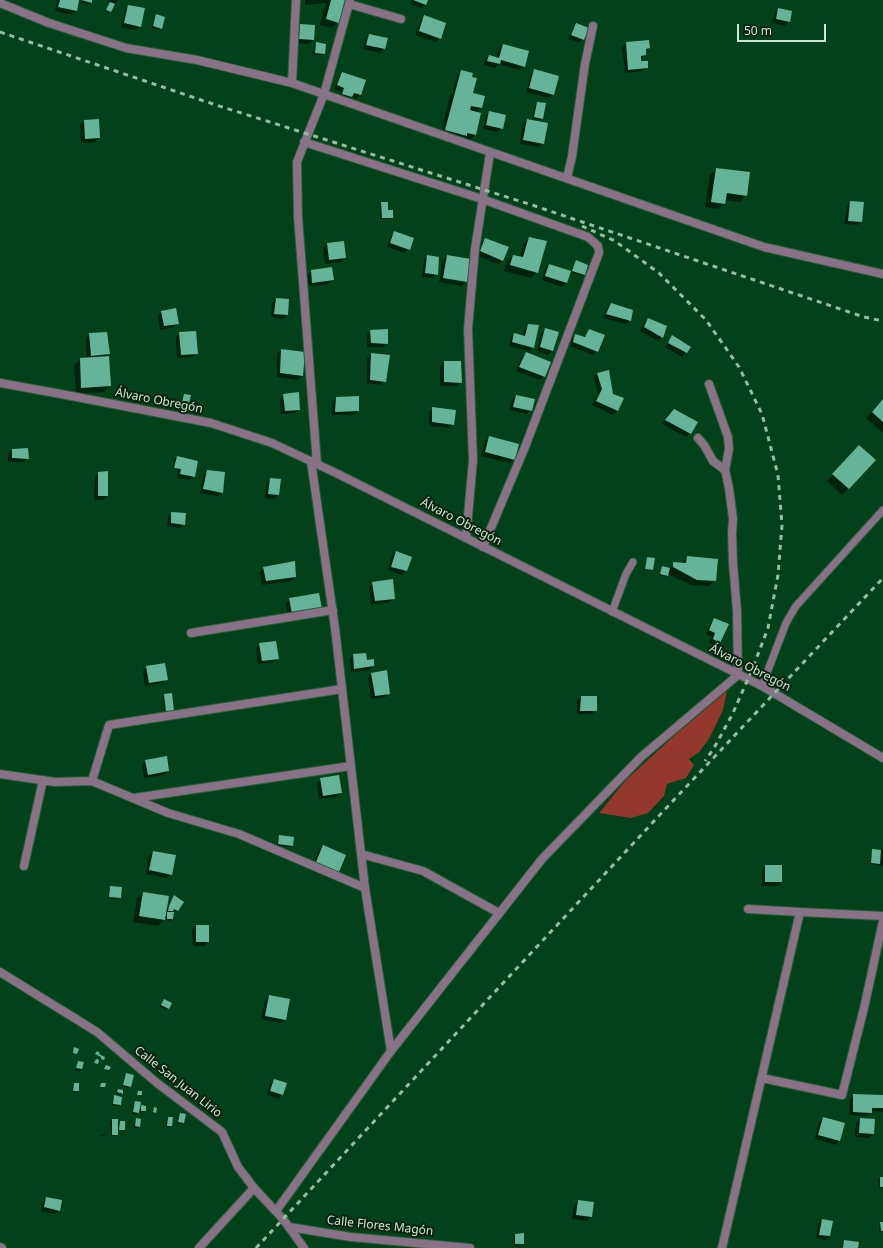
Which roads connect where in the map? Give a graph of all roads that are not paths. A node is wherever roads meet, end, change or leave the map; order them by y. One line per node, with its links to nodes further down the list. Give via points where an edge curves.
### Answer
1 (296, 0): 6 (street)
2 (350, 2): 4 (street); 7 (street)
3 (0, 3): 6 (street, via 48,23 126,48 197,60)
4 (401, 19)
5 (593, 26): 10 (street)
6 (292, 83): 7 (street)
7 (324, 94): 8 (street); 9 (street)
8 (304, 142): 11 (street); 16 (street, via 297,162 298,217)
9 (490, 153): 10 (street); 11 (street)
10 (567, 178): 12 (street, via 764,247)
11 (482, 199): 19 (street, via 468,329 473,460); 20 (street, via 588,237 598,246 599,253)
12 (883, 274)
13 (0, 383): 16 (street, Álvaro Obregón, via 211,423 272,443)
14 (709, 384): 17 (street, via 728,437 729,449)
15 (698, 438): 17 (street, via 713,461)
16 (314, 463): 19 (street, Álvaro Obregón); 22 (street)
17 (725, 470): 25 (street, via 733,519)
18 (883, 510): 26 (lane, via 796,606 786,623)
19 (466, 538): 20 (street, Álvaro Obregón)
20 (483, 547): 23 (street, Álvaro Obregón)
21 (633, 562): 23 (lane)
22 (332, 610): 24 (street); 27 (street)
23 (612, 612): 25 (street, Álvaro Obregón)
24 (191, 634)
25 (738, 675): 26 (street, Álvaro Obregón); 39 (street, via 641,757 542,859)
26 (762, 686): 28 (street, Álvaro Obregón)
27 (342, 689): 29 (street); 32 (street, via 109,725)
28 (883, 758)
29 (351, 766): 33 (street); 34 (street)
30 (0, 774): 31 (street)
31 (43, 780): 32 (street); 35 (street)
32 (92, 781): 33 (street)
33 (133, 798): 36 (street, via 168,813 239,834)
34 (361, 854): 36 (street); 39 (street, via 423,871)
35 (24, 866)
36 (365, 888): 43 (street)
37 (748, 909): 38 (street)
38 (800, 912): 40 (street); 44 (street)
39 (499, 913): 43 (street)
40 (883, 916)
41 (883, 921): 44 (street, via 842,1095)
42 (0, 972): 45 (street, Calle San Juan Lirio, via 97,1032 157,1083 222,1132 238,1167)
43 (391, 1052): 46 (street)
44 (762, 1078): 51 (street)
45 (254, 1188): 46 (street, Calle San Juan Lirio); 48 (street)
46 (276, 1211): 47 (street, Calle San Juan Lirio)
47 (289, 1227): 49 (street, Calle San Juan Lirio); 50 (street, Calle Flores Magón, via 351,1237)
48 (199, 1248)
49 (304, 1248)
50 (470, 1248)
51 (722, 1248)

